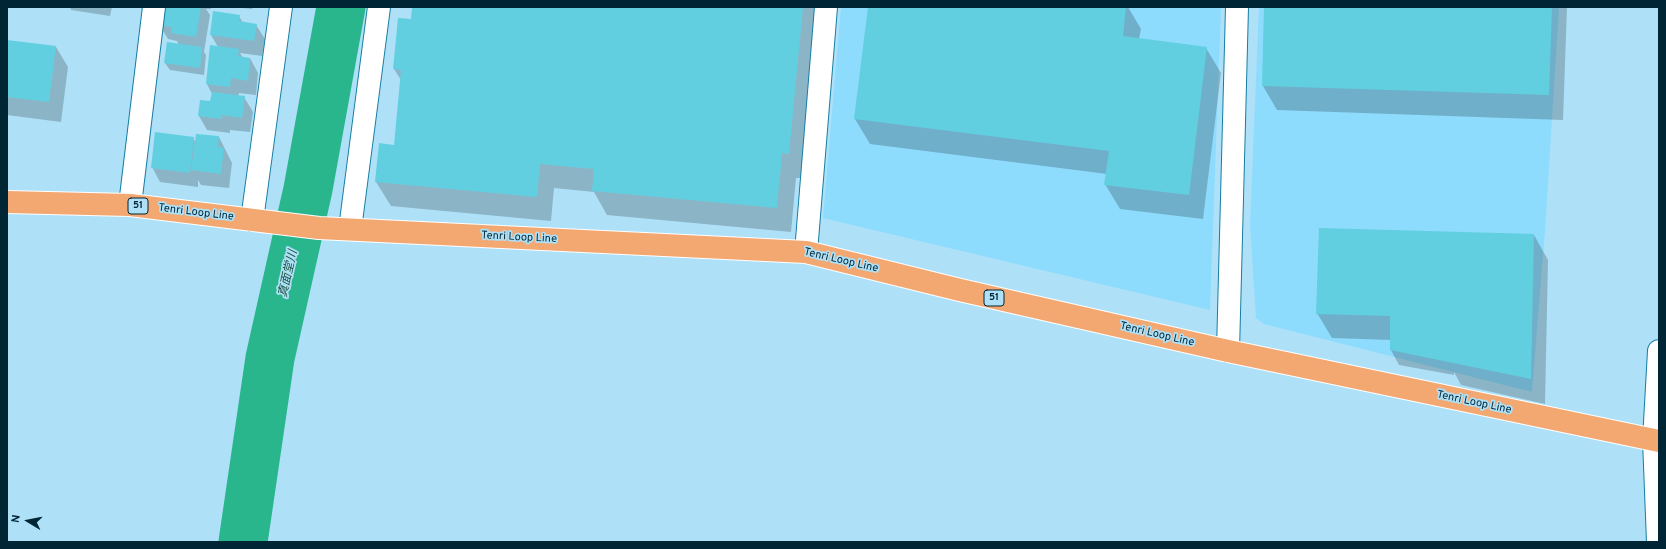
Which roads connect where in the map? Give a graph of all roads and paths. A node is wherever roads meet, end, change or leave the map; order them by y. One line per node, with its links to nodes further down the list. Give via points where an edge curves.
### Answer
1 (154, 7): 7 (street)
2 (281, 7): 8 (street)
3 (379, 7): 9 (street)
4 (826, 7): 10 (street)
5 (1237, 7): 11 (street)
6 (7, 202): 7 (main road, Tenri Loop Line / 51)
7 (130, 205): 8 (main road, Tenri Loop Line / 51)
8 (260, 221): 9 (main road, Tenri Loop Line / 51)
9 (350, 229): 10 (main road, Tenri Loop Line / 51)
10 (806, 252): 11 (main road, Tenri Loop Line / 51)
11 (1228, 351): 13 (main road, Tenri Loop Line / 51)
12 (1659, 351): 13 (street)
13 (1656, 441): 14 (street)
14 (1658, 542)

